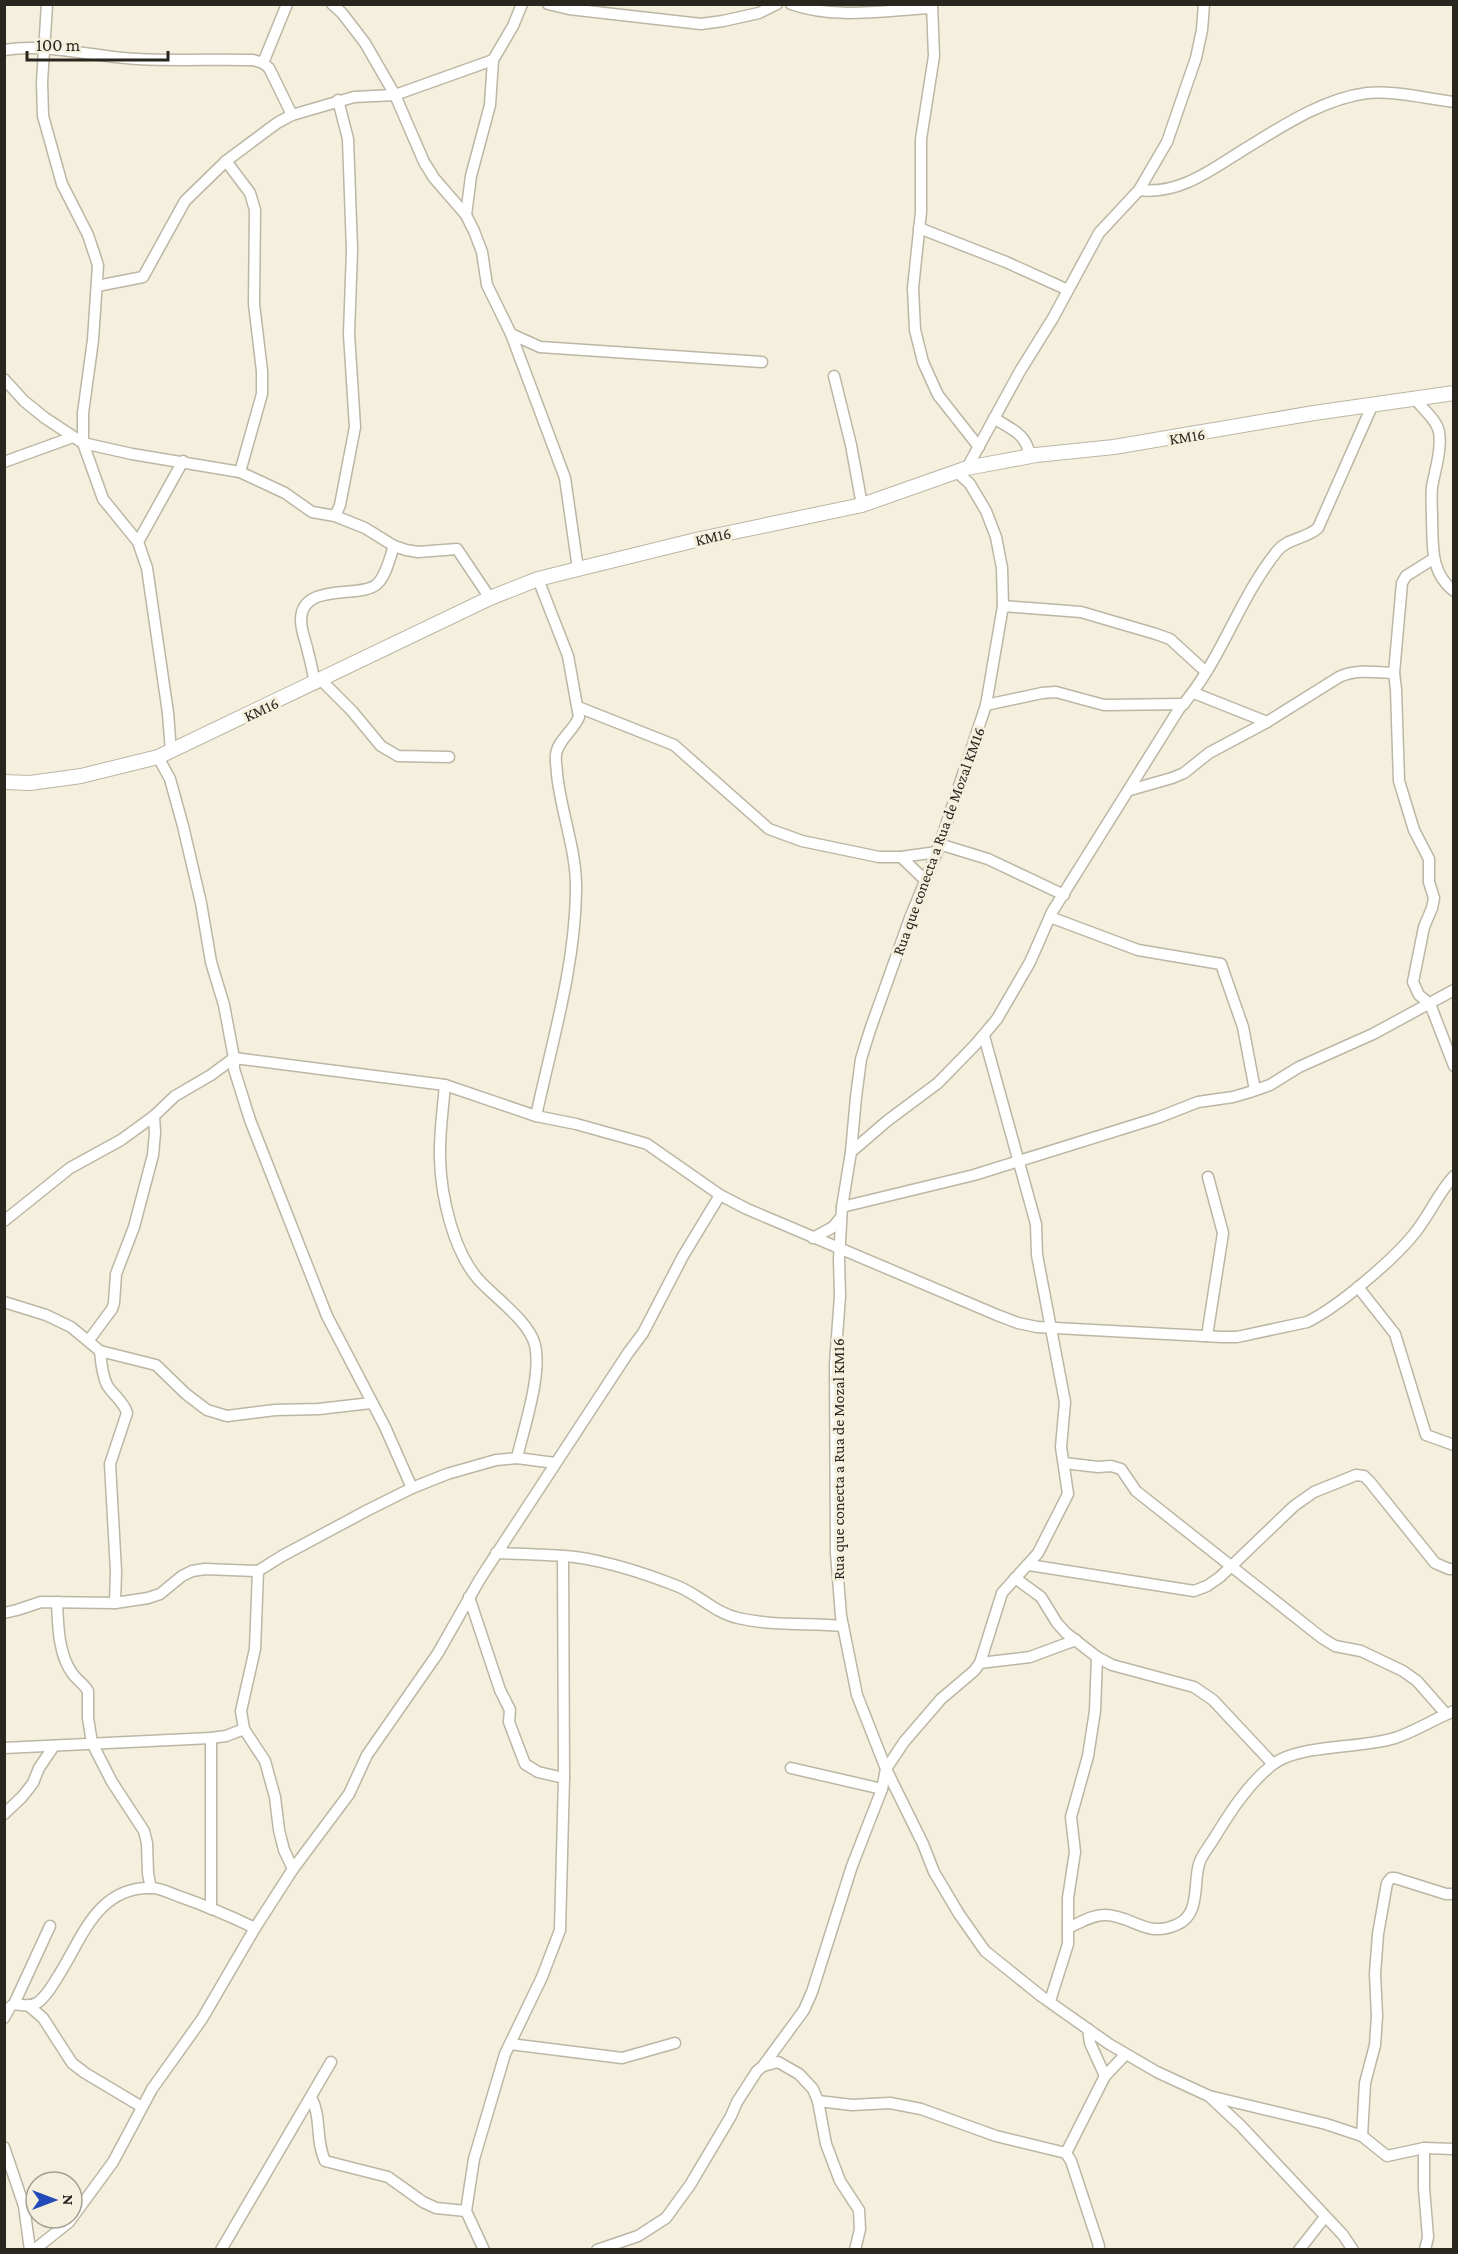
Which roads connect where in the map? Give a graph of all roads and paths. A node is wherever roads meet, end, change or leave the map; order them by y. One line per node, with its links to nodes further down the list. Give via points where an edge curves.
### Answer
1 (47, 4): 10 (street)
2 (287, 4): 13 (street)
3 (332, 4): 14 (street, via 365,43)
4 (522, 4): 12 (street)
5 (548, 4): 6 (street, via 701,24 759,13)
6 (777, 4)
7 (791, 4): 9 (street, via 842,14)
8 (1204, 4): 19 (street, via 1196,58 1175,122)
9 (932, 6): 21 (street, via 934,56 921,139)
10 (44, 48): 11 (street); 13 (street, via 137,59 232,59); 22 (street, via 44,116 62,184 96,257)
11 (4, 50)
12 (493, 60): 14 (street); 20 (street, via 490,105 471,176)
13 (263, 63): 17 (street)
14 (395, 95): 15 (street); 20 (street, via 424,162)
15 (338, 100): 17 (street); 40 (street, via 348,139 352,250 349,334 355,427)
16 (1454, 102): 19 (street, via 1367,93 1343,99 1298,118 1189,182 1166,190)
17 (292, 115): 18 (street)
18 (226, 161): 22 (street, via 185,201 143,277); 38 (street, via 250,193 255,210 254,304 262,394)
19 (1139, 190): 23 (street, via 1099,233)
20 (466, 215): 24 (street, via 482,252 488,285)
21 (919, 228): 23 (street); 33 (street, via 913,304 923,362 938,395)
22 (97, 286): 32 (street)
23 (1068, 290): 31 (street)
24 (511, 334): 25 (street, via 540,347); 44 (street, via 565,478)
25 (762, 362)
26 (834, 376): 39 (street)
27 (4, 379): 32 (street, via 24,401)
28 (1454, 393): 29 (street, KM16)
29 (1415, 399): 30 (street, KM16); 43 (street, via 1439,433 1432,490)
30 (1372, 406): 34 (street, KM16, via 1114,447); 49 (street, via 1318,528 1277,551)
31 (994, 418): 33 (street); 34 (street, via 1023,437)
32 (78, 440): 35 (street); 36 (street); 41 (street, via 104,499)
33 (979, 447): 37 (street)
34 (1030, 456): 37 (street, KM16)
35 (183, 461): 38 (street); 41 (street)
36 (4, 462)
37 (962, 470): 39 (street, KM16); 48 (street, Rua que conecta a Rua de Mozal KM16, via 996,537)
38 (240, 471): 40 (street, via 285,493 312,512)
39 (862, 505): 44 (street, KM16)
40 (335, 516): 42 (street)
41 (138, 542): 57 (street, via 147,568 168,713)
42 (394, 546): 47 (street, via 418,552 457,549); 51 (street, via 377,585 327,593 309,601 303,609 302,632)
43 (1433, 559): 46 (street, via 1445,585); 50 (street, via 1402,583)
44 (578, 569): 45 (street, KM16)
45 (538, 579): 47 (street, KM16); 55 (street, via 568,656)
46 (1454, 591)
47 (490, 598): 51 (street, KM16)
48 (1003, 606): 49 (street, via 1081,612 1148,631 1170,639); 54 (street, Rua que conecta a Rua de Mozal KM16)
49 (1206, 672): 52 (street)
50 (1394, 673): 56 (street, via 1350,672); 67 (street, via 1399,780 1413,830 1429,859 1429,882 1434,895 1413,982 1419,995)
51 (318, 682): 57 (street, KM16); 58 (street, via 352,711 381,746 398,756)
52 (1194, 693): 53 (street); 56 (street)
53 (1184, 704): 54 (street, via 1104,705 1056,692); 60 (street)
54 (986, 705): 61 (street, Rua que conecta a Rua de Mozal KM16)
55 (578, 707): 62 (street, via 674,745 769,829 819,845 879,857); 74 (street, via 576,724 556,755 558,788 574,859 574,927 567,979)
56 (1267, 722): 60 (street, via 1209,753 1184,773)
57 (165, 755): 59 (street, KM16, via 81,776 30,783); 69 (street, via 192,860)
58 (449, 757)
59 (4, 782)
60 (1130, 790): 64 (street)
61 (938, 848): 62 (street); 63 (street, Rua que conecta a Rua de Mozal KM16); 64 (street, via 988,859)
62 (901, 857): 63 (street)
63 (926, 881): 75 (street, Rua que conecta a Rua de Mozal KM16, via 861,1059)
64 (1064, 895): 65 (street)
65 (1050, 917): 68 (street, via 1030,962); 72 (street, via 1138,950 1221,964 1243,1027)
66 (1454, 990): 67 (street)
67 (1430, 1004): 70 (street); 72 (street)
68 (984, 1036): 75 (street, via 938,1083); 76 (street)
69 (234, 1058): 71 (street); 73 (street, via 175,1096); 90 (street, via 250,1120 285,1212 327,1316)
70 (1454, 1066)
71 (445, 1085): 74 (street); 92 (street, via 442,1190 460,1250 477,1277 521,1323 535,1345 536,1366)
72 (1255, 1090): 76 (street, via 1198,1102)
73 (154, 1116): 81 (street, via 121,1140 70,1168); 88 (street, via 153,1155 135,1227 116,1274 114,1303)
74 (536, 1116): 79 (street, via 647,1144)
75 (851, 1152): 80 (street, Rua que conecta a Rua de Mozal KM16)
76 (1018, 1162): 80 (street); 86 (street, via 1034,1217)
77 (1454, 1176): 84 (street, via 1415,1232)
78 (1209, 1177): 87 (street, via 1223,1233)
79 (720, 1195): 82 (street); 93 (street, via 643,1333)
80 (841, 1212): 82 (street, via 833,1227); 83 (street, Rua que conecta a Rua de Mozal KM16)
81 (4, 1221)
82 (813, 1238): 83 (street)
83 (840, 1248): 86 (street, via 1018,1323); 107 (street, Rua que conecta a Rua de Mozal KM16, via 835,1364 836,1553)
84 (1358, 1287): 87 (street, via 1306,1322 1237,1337); 91 (street, via 1395,1334 1426,1435)
85 (4, 1302): 88 (street, via 46,1315)
86 (1051, 1328): 87 (street); 94 (street, via 1065,1402 1060,1447)
87 (1207, 1336)
88 (89, 1340): 89 (street)
89 (100, 1351): 90 (street, via 156,1365 207,1410 227,1416); 105 (street, via 107,1384 128,1413 110,1464)
90 (371, 1403): 95 (street)
91 (1454, 1445)
92 (517, 1458): 93 (street); 95 (street, via 496,1460)
93 (555, 1463): 96 (street)
94 (1064, 1463): 98 (street, via 1068,1494); 99 (street, via 1121,1469 1136,1491)
95 (412, 1488): 101 (street)
96 (496, 1553): 97 (street); 103 (street)
97 (563, 1556): 107 (street, via 617,1565 678,1586 736,1618); 120 (street)
98 (1029, 1565): 99 (street, via 1194,1591); 102 (street)
99 (1232, 1567): 100 (street, via 1294,1506 1314,1492 1356,1475 1370,1482 1435,1563); 111 (street, via 1335,1646 1361,1651 1403,1671)
100 (1454, 1569)
101 (258, 1571): 105 (street, via 192,1571 160,1594); 112 (street, via 255,1649 242,1711)
102 (1015, 1578): 108 (street, via 1041,1597 1057,1623); 110 (street, via 1002,1593)
103 (469, 1597): 120 (street, via 525,1764 538,1772); 123 (street, via 438,1653 367,1755 349,1794)
104 (57, 1602): 105 (street); 106 (street, via 41,1602); 114 (street, via 66,1662 88,1691)
105 (115, 1603)
106 (4, 1613)
107 (843, 1626): 119 (street, Rua que conecta a Rua de Mozal KM16, via 857,1695)
108 (1076, 1640): 109 (street); 110 (street, via 1030,1657)
109 (1096, 1657): 117 (street, via 1194,1687 1214,1700); 129 (street, via 1095,1711 1088,1756 1071,1817 1075,1852)
110 (980, 1663): 119 (street, via 941,1699)
111 (1450, 1713): 117 (street, via 1394,1738 1291,1754)
112 (244, 1729): 113 (street); 123 (street, via 265,1761 284,1850)
113 (211, 1738): 114 (street); 126 (street)
114 (92, 1743): 115 (street); 124 (street, via 144,1831)
115 (54, 1746): 116 (street); 122 (street, via 33,1783)
116 (4, 1748)
117 (1273, 1764): 129 (street, via 1230,1812 1199,1863 1195,1899 1187,1917 1178,1925 1148,1930 1106,1915)
118 (791, 1768): 121 (street)
119 (886, 1768): 121 (street); 130 (street, Rua que conecta a Rua de Mozal KM16, via 934,1872 976,1939 985,1951)
120 (564, 1778): 136 (street, via 560,1930)
121 (882, 1788): 139 (street, via 852,1866 812,1992 804,2010)
122 (4, 1814)
123 (293, 1869): 128 (street)
124 (151, 1888): 126 (street); 132 (street, via 122,1893 104,1904 47,1993)
125 (1454, 1894): 145 (street, via 1395,1878 1387,1883 1378,1934 1375,2045 1365,2083)
126 (211, 1909): 128 (street)
127 (50, 1926): 131 (street)
128 (255, 1928): 144 (street, via 202,2019)
129 (1068, 1928): 130 (street, via 1068,1944)
130 (1050, 2001): 134 (street, Rua que conecta a Rua de Mozal KM16)
131 (14, 2004): 132 (street); 133 (street)
132 (29, 2006): 144 (street, via 42,2018 72,2063)
133 (4, 2018)
134 (1088, 2030): 137 (street, Rua que conecta a Rua de Mozal KM16); 140 (street)
135 (675, 2043): 136 (street, via 621,2058)
136 (510, 2044): 150 (street, via 476,2149)
137 (1125, 2055): 140 (street); 141 (street, Rua que conecta a Rua de Mozal KM16)
138 (331, 2062): 142 (street)
139 (763, 2066): 143 (street, via 778,2062 786,2065 813,2089); 156 (street, via 666,2218 638,2236)
140 (1105, 2076): 149 (street)
141 (1209, 2096): 145 (street); 151 (street, Rua que conecta a Rua de Mozal KM16)
142 (311, 2097): 150 (street, via 318,2108 325,2161 388,2177 436,2208); 154 (street)
143 (818, 2101): 149 (street, via 852,2105 890,2103 921,2109 996,2136); 157 (street, via 826,2144 840,2181 861,2218)
144 (142, 2107): 153 (street, via 113,2162 69,2222)
145 (1362, 2136): 147 (street, via 1387,2156)
146 (4, 2147): 153 (street, via 24,2206)
147 (1424, 2148): 148 (street); 160 (street, via 1428,2237)
148 (1454, 2149)
149 (1066, 2153): 152 (street)
150 (466, 2211): 155 (street)
151 (1325, 2217): 158 (street); 159 (street, Rua que conecta a Rua de Mozal KM16)
152 (1100, 2248)
153 (32, 2250)
154 (221, 2250)
155 (484, 2250)
156 (597, 2250)
157 (855, 2250)
158 (1299, 2250)
159 (1353, 2250)
160 (1425, 2250)

